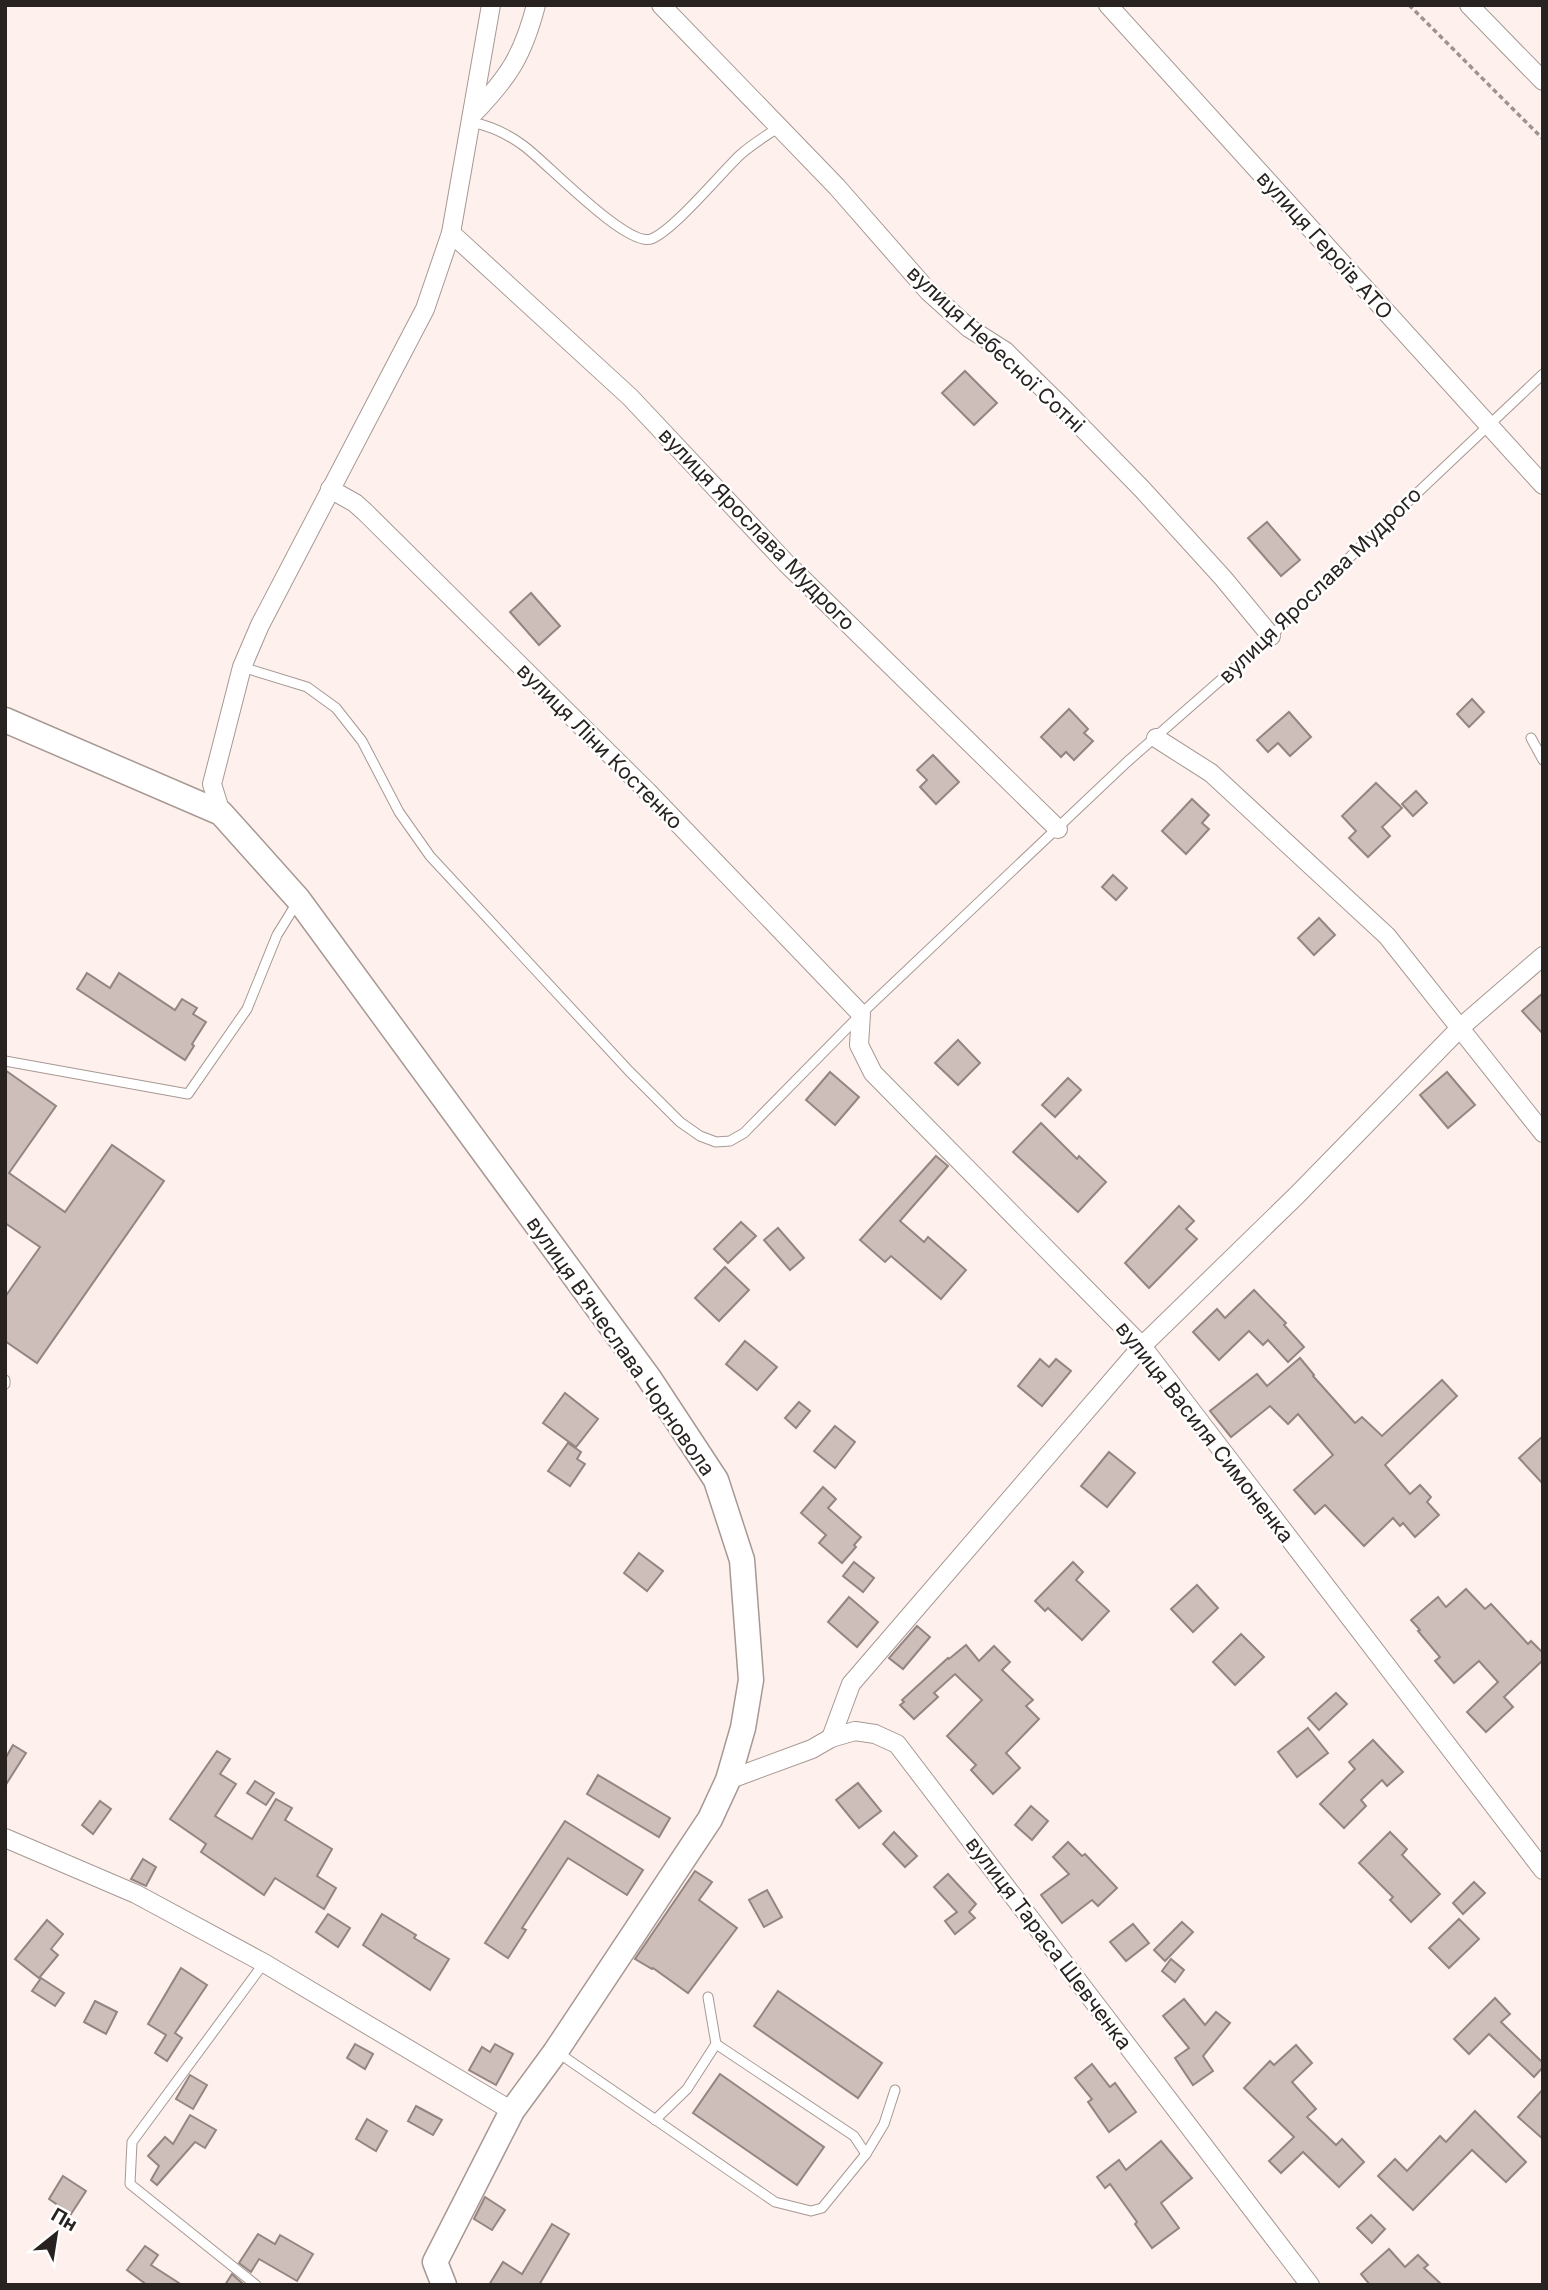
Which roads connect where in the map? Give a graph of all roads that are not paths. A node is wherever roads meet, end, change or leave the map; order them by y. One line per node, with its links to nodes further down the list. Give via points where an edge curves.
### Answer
1 (491, 5): 7 (street)
2 (536, 5): 7 (street, via 518,58)
3 (661, 5): 8 (street, вулиця Небесної Сотні)
4 (1108, 5): 11 (street, вулиця Героїв АТО)
5 (1469, 5): 6 (street)
6 (1543, 81)
7 (472, 118): 8 (lane, via 524,146 627,234 649,240 669,227 742,153); 9 (street)
8 (779, 127): 14 (street, вулиця Небесної Сотні, via 928,291 969,328 1004,351 1142,489)
9 (451, 233): 13 (street, via 425,309); 21 (street, вулиця Ярослава Мудрого, via 630,397 786,563)
10 (1543, 374): 11 (lane, вулиця Ярослава Мудрого)
11 (1488, 426): 12 (street, вулиця Героїв АТО); 14 (lane, вулиця Ярослава Мудрого)
12 (1543, 485)
13 (330, 489): 15 (street); 24 (street, вулиця Ліни Костенко, via 375,521 647,791)
14 (1271, 636): 17 (lane, вулиця Ярослава Мудрого)
15 (243, 667): 20 (street, via 212,784); 24 (lane, вулиця Ярослава Мудрого, via 307,687 336,708 362,741 399,812 446,876 638,1081 700,1136 716,1142 744,1133)
16 (5, 720): 20 (street)
17 (1156, 738): 21 (lane, вулиця Ярослава Мудрого); 25 (street, via 1211,773 1387,936)
18 (1531, 738): 19 (lane)
19 (1543, 760)
20 (221, 813): 22 (street, вулиця Вʼячеслава Чорновола)
21 (1058, 829): 24 (lane, вулиця Ярослава Мудрого)
22 (299, 899): 26 (lane, via 277,935 247,1009 188,1094); 30 (street, вулиця Вʼячеслава Чорновола, via 649,1378 716,1480 742,1560 751,1680)
23 (1543, 956): 25 (street)
24 (861, 1014): 28 (street, вулиця Василя Симоненка, via 859,1045 873,1073)
25 (1461, 1027): 27 (street); 28 (street)
26 (5, 1061)
27 (1543, 1133)
28 (1142, 1346): 29 (street, via 851,1684); 32 (street, вулиця Василя Симоненка)
29 (831, 1738): 30 (street, вулиця Тараса Шевченка); 43 (street, вулиця Тараса Шевченка, via 855,1731 897,1744)
30 (728, 1780): 36 (street, вулиця Вʼячеслава Чорновола, via 710,1819)
31 (5, 1838): 33 (street, via 136,1894)
32 (1543, 1870)
33 (264, 1963): 38 (street); 41 (lane, via 132,2142 131,2183)
34 (708, 1997): 35 (lane)
35 (716, 2044): 39 (lane, via 687,2089); 40 (lane, via 854,2136)
36 (556, 2051): 38 (street, вулиця Вʼячеслава Чорновола); 39 (lane)
37 (895, 2090): 40 (lane, via 884,2124)
38 (512, 2111): 42 (street, вулиця Вʼячеслава Чорновола, via 435,2262)
39 (655, 2120): 40 (lane, via 775,2202 811,2211 822,2208)
40 (866, 2154)
41 (256, 2285)
42 (444, 2285)
43 (1310, 2285)

